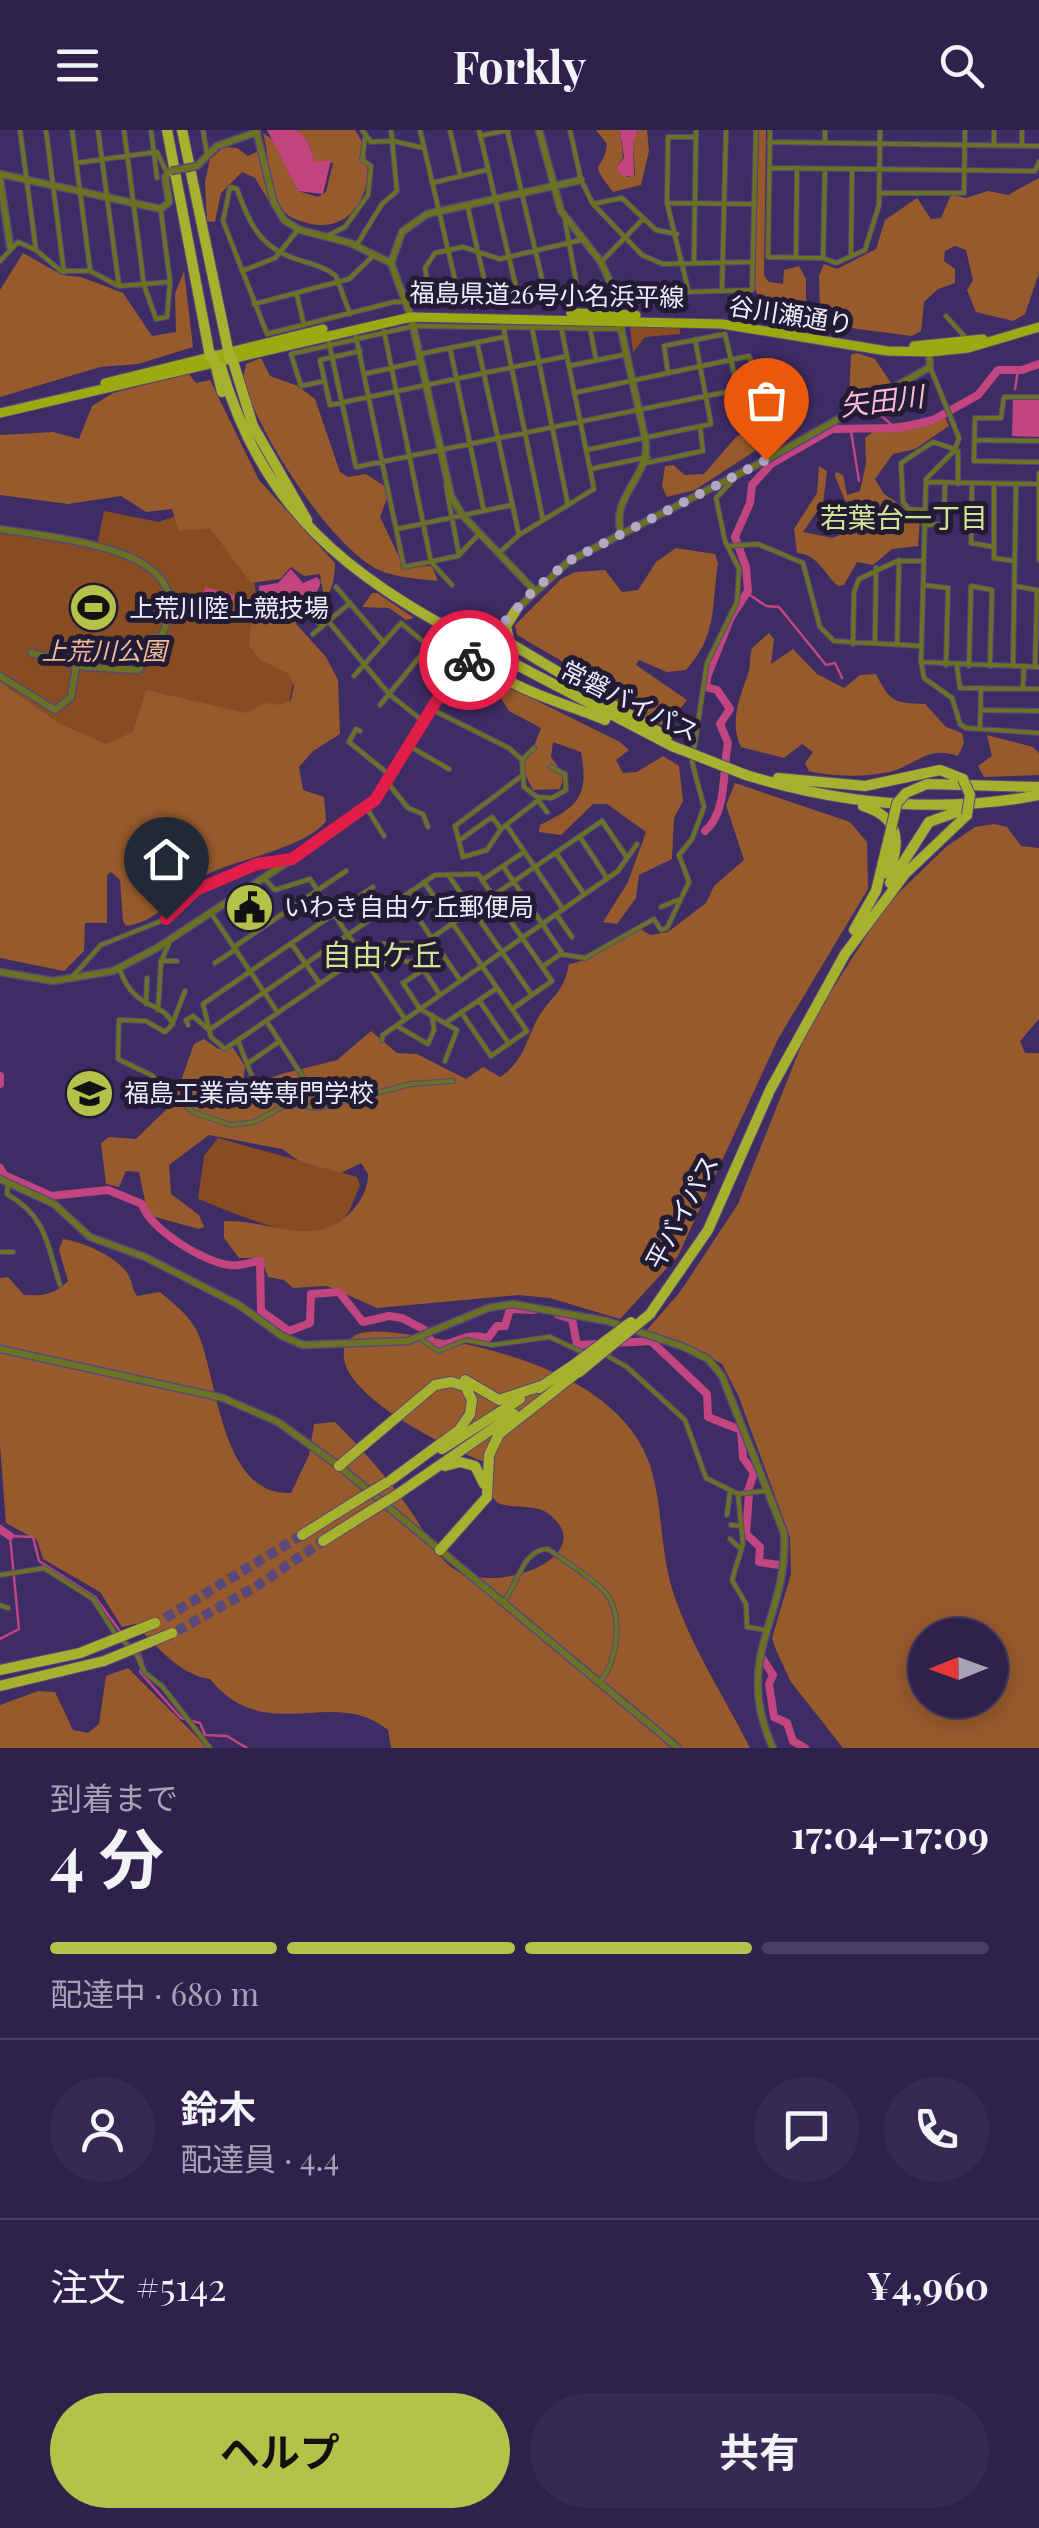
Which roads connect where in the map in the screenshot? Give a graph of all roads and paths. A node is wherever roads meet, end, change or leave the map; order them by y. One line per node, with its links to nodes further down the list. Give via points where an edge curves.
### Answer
1 (20, 130): 54 (street)
2 (46, 130): 57 (street)
3 (72, 130): 42 (street)
4 (98, 130): 40 (street)
5 (124, 130): 39 (street)
6 (151, 130): 37 (street)
7 (174, 130): 139 (highway); 139 (highway)
8 (203, 130): 38 (street)
9 (362, 130): 27 (street)
10 (391, 130): 28 (street)
11 (420, 130): 36 (street)
12 (450, 130): 52 (street)
13 (508, 130): 25 (street); 60 (street)
14 (539, 130): 58 (street)
15 (570, 130): 55 (street)
16 (726, 130): 68 (street)
17 (756, 130): 69 (street)
18 (770, 130): 29 (street)
19 (825, 130): 30 (street)
20 (880, 130): 31 (street)
21 (965, 130): 32 (street)
22 (994, 130): 33 (street)
23 (1022, 130): 34 (street)
24 (257, 131): 38 (street); 75 (street, via 274,203)
25 (480, 133): 47 (street)
26 (696, 133): 64 (street, via 668,137); 65 (street)
27 (365, 138): 28 (street); 77 (street, via 368,195 348,224)
28 (394, 141): 36 (street); 82 (street, via 396,191)
29 (769, 142): 30 (street); 43 (street)
30 (825, 143): 31 (street)
31 (880, 144): 32 (street); 48 (street)
32 (965, 145): 33 (street); 49 (street)
33 (994, 145): 34 (street)
34 (1022, 146): 35 (street)
35 (1039, 146)
36 (424, 148): 56 (street)
37 (154, 152): 39 (street); 50 (street); 53 (street)
38 (208, 154): 50 (street, bridge, via 196,166)
39 (128, 156): 40 (street); 66 (street)
40 (102, 160): 42 (street); 62 (street)
41 (1039, 162): 49 (street, via 1035,171)
42 (76, 163): 59 (street)
43 (768, 168): 44 (street); 90 (street, via 768,257)
44 (797, 168): 45 (street); 90 (street)
45 (826, 169): 46 (street); 92 (street)
46 (852, 169): 48 (street); 89 (street)
47 (488, 170): 52 (street); 63 (street)
48 (880, 170): 49 (street); 61 (street)
49 (964, 170): 61 (street, via 964,193)
50 (169, 172): 71 (street, via 169,202)
51 (0, 176): 54 (street); 81 (street)
52 (460, 176): 56 (street)
53 (157, 178)
54 (28, 180): 57 (street); 83 (street)
55 (581, 180): 58 (street); 67 (street)
56 (432, 184): 72 (street)
57 (54, 186): 59 (street); 102 (street)
58 (551, 186): 60 (street); 74 (street)
59 (81, 192): 62 (street); 100 (street)
60 (522, 192): 63 (street); 86 (street)
61 (880, 193): 89 (street, via 864,250)
62 (108, 198): 66 (street); 106 (street)
63 (495, 198): 70 (street); 91 (street)
64 (667, 203): 65 (street); 76 (street)
65 (695, 203): 68 (street); 96 (street)
66 (134, 204): 71 (street); 105 (street)
67 (593, 204): 73 (street, via 622,198); 78 (street)
68 (724, 204): 69 (street); 97 (street)
69 (754, 204): 98 (street)
70 (467, 205): 72 (street); 85 (street)
71 (161, 209): 103 (street)
72 (439, 212): 84 (street); 99 (street, via 408,225)
73 (644, 218): 76 (street, via 662,233); 78 (street)
74 (565, 220): 79 (street); 80 (street)
75 (298, 229): 77 (street); 87 (street)
76 (677, 234): 95 (street)
77 (325, 236): 82 (street)
78 (625, 238): 94 (street); 95 (street, via 653,262)
79 (581, 240): 80 (street); 94 (street)
80 (568, 244): 86 (street); 111 (street, via 577,287)
81 (10, 246): 83 (street, via 18,242); 93 (street)
82 (356, 246): 88 (street)
83 (36, 250): 102 (street)
84 (448, 250): 85 (street); 114 (street); 115 (street, via 426,262)
85 (477, 250): 91 (street); 112 (street)
86 (535, 251): 91 (street); 111 (street)
87 (280, 254): 101 (street); 101 (street, via 252,229 237,189 230,187 223,221); 104 (street, via 324,268)
88 (373, 256): 99 (street); 104 (street)
89 (851, 256): 92 (street, via 836,263)
90 (796, 257): 92 (street)
91 (509, 258): 113 (street)
92 (824, 258)
93 (0, 261)
94 (601, 262): 110 (street)
95 (683, 262): 96 (street); 107 (street)
96 (694, 262): 97 (street)
97 (723, 262): 98 (street); 108 (street)
98 (752, 262): 108 (street, via 752,290)
99 (391, 264): 118 (street)
100 (90, 271): 102 (street); 106 (street)
101 (242, 271): 116 (street)
102 (64, 272)
103 (170, 282): 105 (street); 105 (street, via 167,317 156,320)
104 (341, 282): 109 (street); 117 (street)
105 (144, 285): 106 (street)
106 (118, 286)
107 (688, 289): 108 (street); 110 (street)
108 (722, 289)
109 (297, 294): 116 (street); 122 (street)
110 (614, 294): 120 (street)
111 (546, 296): 113 (street)
112 (489, 300): 113 (street); 114 (street)
113 (519, 300)
114 (460, 301): 115 (street)
115 (431, 302): 118 (street)
116 (254, 304): 122 (street, via 267,334)
117 (350, 314): 118 (street); 122 (street)
118 (410, 314): 120 (main road, 谷川瀬通り); 123 (street); 127 (street); 139 (main road, 福島県道26号小名浜平線); 141 (street)
119 (946, 316): 132 (street)
120 (620, 321): 126 (street); 135 (main road, 谷川瀬通り, via 744,326 887,351); 137 (street)
121 (1039, 324): 132 (main road); 135 (main road, via 968,348)
122 (304, 325)
123 (503, 326): 124 (street); 129 (street)
124 (532, 326): 125 (street); 144 (street)
125 (561, 327): 126 (street); 138 (street)
126 (590, 328): 142 (street)
127 (384, 330): 128 (street); 148 (street)
128 (356, 337): 133 (street); 136 (street)
129 (505, 337): 131 (street); 149 (street)
130 (696, 339): 143 (street, via 725,334); 146 (street); 151 (street, via 664,346)
131 (477, 342): 134 (street); 150 (street)
132 (966, 342): 135 (main road)
133 (329, 344): 140 (street); 155 (street, via 291,354 301,386)
134 (450, 348): 141 (street); 153 (street)
135 (929, 349): 147 (street)
136 (360, 350): 140 (street); 152 (street)
137 (627, 354): 142 (street); 154 (street)
138 (567, 356): 144 (street); 145 (street)
139 (221, 357): 165 (main road); 230 (highway, 常磐バイパス, via 256,446 308,520 379,582); 230 (highway, 常磐バイパス, via 246,450 284,500 340,560 388,594)
140 (332, 357): 155 (street, via 320,360); 163 (street)
141 (421, 358): 148 (street); 156 (street)
142 (596, 360): 145 (street)
143 (732, 360): 146 (street); 157 (street); 157 (street, via 750,356 756,364 756,386)
144 (539, 362): 149 (street); 168 (street)
145 (569, 366): 159 (street)
146 (701, 366): 151 (street); 161 (street)
147 (930, 367): 177 (street, via 958,429); 184 (street)
148 (392, 368): 152 (street); 158 (street)
149 (512, 368): 150 (street); 169 (street)
150 (484, 373): 153 (street); 170 (street)
151 (668, 373): 154 (street)
152 (364, 374): 160 (street)
153 (456, 378): 156 (street); 174 (street)
154 (633, 380): 159 (street); 164 (street)
155 (324, 381): 163 (street, via 330,404)
156 (426, 385): 158 (street); 175 (street)
157 (738, 390): 161 (street)
158 (397, 391): 160 (street); 178 (street)
159 (574, 393): 166 (street)
160 (369, 396): 163 (street); 181 (street)
161 (707, 396): 164 (street); 167 (street, via 712,420)
162 (1039, 398): 172 (street, via 1004,398 1001,418 975,418)
163 (342, 402): 181 (street, via 354,466)
164 (640, 410): 166 (street); 171 (street)
165 (0, 411)
166 (580, 422): 168 (street); 176 (street)
167 (700, 426): 171 (street); 179 (street, via 702,451)
168 (552, 427): 169 (street); 194 (street)
169 (525, 433): 170 (street); 199 (street)
170 (498, 438): 174 (street); 193 (street)
171 (645, 438): 176 (street); 179 (street)
172 (975, 440): 173 (street); 180 (street, via 974,461)
173 (1039, 441)
174 (470, 444): 175 (street); 196 (street)
175 (439, 450): 178 (street); 187 (street)
176 (586, 450): 182 (street)
177 (957, 450): 185 (street); 188 (street); 195 (street, via 933,442 901,463 902,502)
178 (410, 457): 181 (street); 200 (street)
179 (647, 460): 182 (street); 205 (street, via 618,510)
180 (1039, 462)
181 (382, 463): 203 (street)
182 (590, 469): 194 (street, via 594,489)
183 (1039, 473): 192 (street)
184 (737, 476): 205 (street); 207 (street, via 716,498)
185 (926, 482): 186 (street); 195 (street)
186 (945, 483): 188 (street); 201 (street, via 944,524)
187 (446, 484): 197 (street); 198 (street)
188 (958, 484): 189 (street)
189 (972, 484): 190 (street); 208 (street, via 971,543)
190 (994, 484): 191 (street); 208 (street)
191 (1016, 484): 192 (street); 213 (street)
192 (1039, 484): 214 (street)
193 (512, 504): 196 (street); 206 (street)
194 (568, 505): 199 (street)
195 (924, 510): 201 (street)
196 (484, 511): 197 (street)
197 (463, 516): 198 (street); 204 (street)
198 (452, 518): 200 (street); 209 (street)
199 (543, 520): 206 (street)
200 (424, 523): 203 (street); 215 (street)
201 (924, 524): 212 (street)
202 (0, 529): 239 (street, via 127,552 161,580 166,618 138,670)
203 (396, 529): 215 (street, via 404,567)
204 (480, 533): 209 (street); 210 (street)
205 (620, 533): 221 (street)
206 (518, 534): 210 (street)
207 (728, 546): 232 (street, via 754,543 800,561 822,630 834,641); 302 (street, via 739,569 737,602 704,678 692,762 704,807 680,852 689,882)
208 (994, 546): 213 (street, via 995,559)
209 (459, 554): 215 (street)
210 (498, 554): 221 (street)
211 (899, 560): 212 (street); 216 (street); 234 (street)
212 (924, 560): 218 (street)
213 (1015, 560): 219 (street)
214 (1039, 560)
215 (431, 562): 217 (street)
216 (876, 568): 232 (street, via 854,587); 233 (street)
217 (452, 585)
218 (923, 585): 236 (street); 242 (street, via 948,588)
219 (1014, 586): 246 (street); 248 (street, via 1037,590)
220 (336, 587): 222 (street)
221 (534, 590): 223 (street)
222 (350, 603): 225 (street); 231 (street)
223 (516, 610): 229 (highway, via 506,626); 230 (street)
224 (312, 616): 226 (street)
225 (328, 622): 226 (street); 240 (street)
226 (322, 627): 227 (street)
227 (312, 634)
228 (436, 637): 235 (street)
229 (508, 640): 230 (highway); 265 (highway)
230 (484, 641): 241 (highway); 249 (street); 263 (highway, 常磐バイパス); 265 (highway, 常磐バイパス)
231 (384, 643): 235 (street, via 401,623); 240 (street)
232 (853, 644): 233 (street)
233 (875, 644): 234 (street)
234 (897, 645): 236 (street)
235 (428, 646): 249 (street); 255 (street)
236 (921, 646): 238 (street)
237 (31, 653): 239 (street)
238 (920, 660): 242 (street); 261 (street, via 924,678 956,705 960,724)
239 (76, 666): 250 (street, via 70,697 55,710)
240 (365, 666): 251 (street); 255 (street)
241 (486, 666): 249 (highway); 263 (highway)
242 (946, 666): 243 (street)
243 (958, 666): 244 (street); 252 (street, via 958,687)
244 (969, 666): 245 (street); 245 (street, via 971,586 992,590)
245 (990, 666): 246 (street)
246 (1013, 666): 247 (street)
247 (1024, 666): 248 (street); 253 (street)
248 (1037, 666)
249 (463, 667): 257 (street)
250 (0, 676)
251 (354, 676)
252 (981, 688): 253 (street); 258 (street)
253 (1024, 689): 254 (street)
254 (1039, 689)
255 (389, 694): 256 (street); 260 (street)
256 (380, 705)
257 (432, 710): 260 (street); 268 (street)
258 (980, 710): 259 (street); 261 (street)
259 (1039, 711)
260 (424, 722): 266 (street)
261 (980, 730): 264 (street)
262 (360, 731): 272 (street, via 349,742)
263 (639, 731): 265 (highway, 常磐バイパス)
264 (1039, 733)
265 (671, 741): 273 (highway, 常磐バイパス, bridge)
266 (409, 746): 270 (street); 272 (street)
267 (520, 749): 268 (street, via 533,749)
268 (522, 760): 271 (street)
269 (551, 766): 275 (street, via 565,774 566,790)
270 (449, 769)
271 (523, 775): 275 (street, via 524,787); 282 (street, via 455,826)
272 (389, 779): 276 (street); 278 (street, via 408,808 424,814)
273 (777, 781): 274 (highway, 常磐バイパス, via 890,798); 311 (highway, via 868,808 894,826 892,864); 311 (highway, bridge, via 865,786 940,770 963,779 970,795 967,815)
274 (1037, 792): 311 (highway, via 946,812 929,822); 311 (highway, bridge, via 927,784 906,793)
275 (540, 799): 277 (street); 279 (street)
276 (366, 808): 280 (street); 287 (street)
277 (547, 812)
278 (428, 827)
279 (504, 827): 282 (street, via 492,817); 282 (street, via 479,856 463,857); 284 (street)
280 (384, 836)
281 (580, 836): 285 (street); 286 (street, via 602,821); 293 (street)
282 (460, 840)
283 (637, 844): 286 (street)
284 (524, 852): 288 (street); 289 (street)
285 (556, 852): 289 (street); 299 (street)
286 (626, 856): 293 (street)
287 (292, 859): 292 (street); 334 (street, via 257,864 196,890 166,919 100,945)
288 (503, 866): 294 (street); 296 (street)
289 (534, 868): 296 (street); 304 (street)
290 (346, 871): 298 (street)
291 (448, 874): 294 (street, via 478,874); 295 (street); 305 (street)
292 (264, 877): 298 (street, via 274,890 310,879); 306 (street)
293 (607, 878): 299 (street)
294 (482, 880): 301 (street)
295 (424, 882): 300 (street); 309 (street)
296 (514, 882): 301 (street); 310 (street)
297 (373, 887): 307 (street)
298 (317, 890): 307 (street); 318 (street)
299 (584, 894): 304 (street)
300 (404, 896): 312 (street); 314 (street)
301 (493, 896): 305 (street); 315 (street)
302 (678, 900): 303 (street); 320 (street, via 664,930 654,918 585,958)
303 (662, 907)
304 (563, 909): 308 (street)
305 (473, 910): 309 (street); 319 (street)
306 (210, 912): 316 (street); 318 (street)
307 (333, 914): 312 (street); 317 (street)
308 (556, 914): 310 (street); 313 (street)
309 (452, 924): 314 (street); 326 (street)
310 (542, 924): 315 (street); 320 (street)
311 (859, 928): 373 (highway, 平バイパス, bridge, via 789,1041 687,1256 648,1312)
312 (348, 935): 321 (street); 325 (street)
313 (572, 937)
314 (432, 938): 321 (street, via 378,944); 335 (street)
315 (522, 938): 319 (street); 327 (street)
316 (168, 940): 322 (street); 328 (street)
317 (292, 943): 325 (street); 330 (street)
318 (235, 948): 324 (street); 330 (street)
319 (502, 952): 326 (street); 341 (street)
320 (560, 954): 327 (street)
321 (362, 956): 331 (street); 336 (street)
322 (161, 960): 323 (street); 346 (street)
323 (178, 961)
324 (215, 963)
325 (306, 964): 336 (street); 339 (street)
326 (482, 966): 335 (street); 337 (street)
327 (542, 967): 341 (street, via 552,982)
328 (119, 968): 334 (street); 343 (street, via 130,995)
329 (423, 970): 331 (street, via 418,963 390,959); 340 (street); 344 (street, via 403,984)
330 (250, 971): 339 (street); 356 (street, via 203,1004)
331 (372, 971): 350 (street)
332 (0, 972): 334 (street)
333 (147, 978): 343 (street)
334 (73, 979)
335 (460, 980): 340 (street)
336 (320, 984): 348 (street)
337 (497, 988): 342 (street); 345 (street)
338 (186, 991): 352 (street)
339 (264, 992): 348 (street); 356 (street)
340 (440, 995): 344 (street)
341 (532, 995): 345 (street)
342 (479, 1000): 347 (street); 360 (street)
343 (146, 1004): 346 (street)
344 (420, 1009): 349 (street); 350 (street)
345 (512, 1009): 360 (street, via 526,1031)
346 (158, 1010): 352 (street)
347 (460, 1012): 353 (street); 360 (street, via 491,1056)
348 (278, 1013): 351 (street)
349 (432, 1015): 353 (street); 355 (street, via 428,1044)
350 (405, 1019): 355 (street)
351 (266, 1021): 357 (street); 359 (street)
352 (173, 1022): 364 (street, via 165,1032 146,1020 119,1020 118,1058 151,1075 193,1112 219,1122 248,1124 288,1103 318,1108 411,1084)
353 (445, 1023): 361 (street, via 457,1030)
354 (188, 1025): 356 (street, via 193,1016)
355 (396, 1025): 358 (street)
356 (210, 1030): 357 (street, via 225,1050)
357 (238, 1040): 362 (street)
358 (382, 1040)
359 (280, 1041): 362 (street); 363 (street)
360 (509, 1044)
361 (444, 1061)
362 (247, 1064): 365 (street)
363 (304, 1076)
364 (452, 1081)
365 (256, 1086)
366 (0, 1178): 367 (street)
367 (8, 1183): 370 (street, via 7,1194 40,1222); 371 (street, via 54,1204 90,1238 145,1257 292,1341)
368 (0, 1252): 369 (street)
369 (13, 1252)
370 (60, 1285)
371 (421, 1338): 378 (street, via 476,1312 514,1304 607,1322 695,1352 722,1376); 379 (street, via 438,1351 466,1340 495,1344 550,1337 576,1352 608,1355 680,1415 706,1478)
372 (0, 1350): 375 (street, via 246,1406 286,1426)
373 (575, 1371): 374 (highway, 平バイパス); 377 (highway, 平バイパス); 388 (highway, via 499,1434 489,1455 487,1497)
374 (544, 1385): 375 (highway, via 498,1400 455,1376 435,1380); 376 (highway, 平バイパス)
375 (338, 1466): 376 (highway, via 435,1386 465,1386 472,1400 467,1421); 388 (street)
376 (388, 1482): 384 (highway, 平バイパス, bridge)
377 (411, 1485): 386 (highway, 平バイパス, bridge); 388 (highway, via 460,1462 475,1466 484,1479 481,1499)
378 (770, 1491): 380 (street); 394 (street, via 785,1548)
379 (730, 1492): 380 (street); 381 (street)
380 (738, 1494): 383 (street)
381 (727, 1516)
382 (730, 1525): 383 (street)
383 (741, 1526): 387 (street)
384 (302, 1534)
385 (730, 1540): 387 (street)
386 (323, 1542)
387 (743, 1549): 394 (street, via 732,1580 746,1604 748,1628)
388 (440, 1550): 390 (street)
389 (0, 1575): 399 (street, via 44,1568 93,1599 110,1629)
390 (501, 1604): 397 (street); 397 (street, via 538,1549 548,1549 601,1588 610,1599 616,1651)
391 (0, 1605): 392 (street)
392 (8, 1608)
393 (160, 1620): 396 (highway, bridge, via 80,1652)
394 (765, 1630): 401 (street, via 756,1694)
395 (175, 1632): 398 (highway, bridge, via 104,1661)
396 (5, 1669)
397 (598, 1684): 400 (street)
398 (3, 1685)
399 (210, 1748)
400 (678, 1748)
401 (774, 1748)

